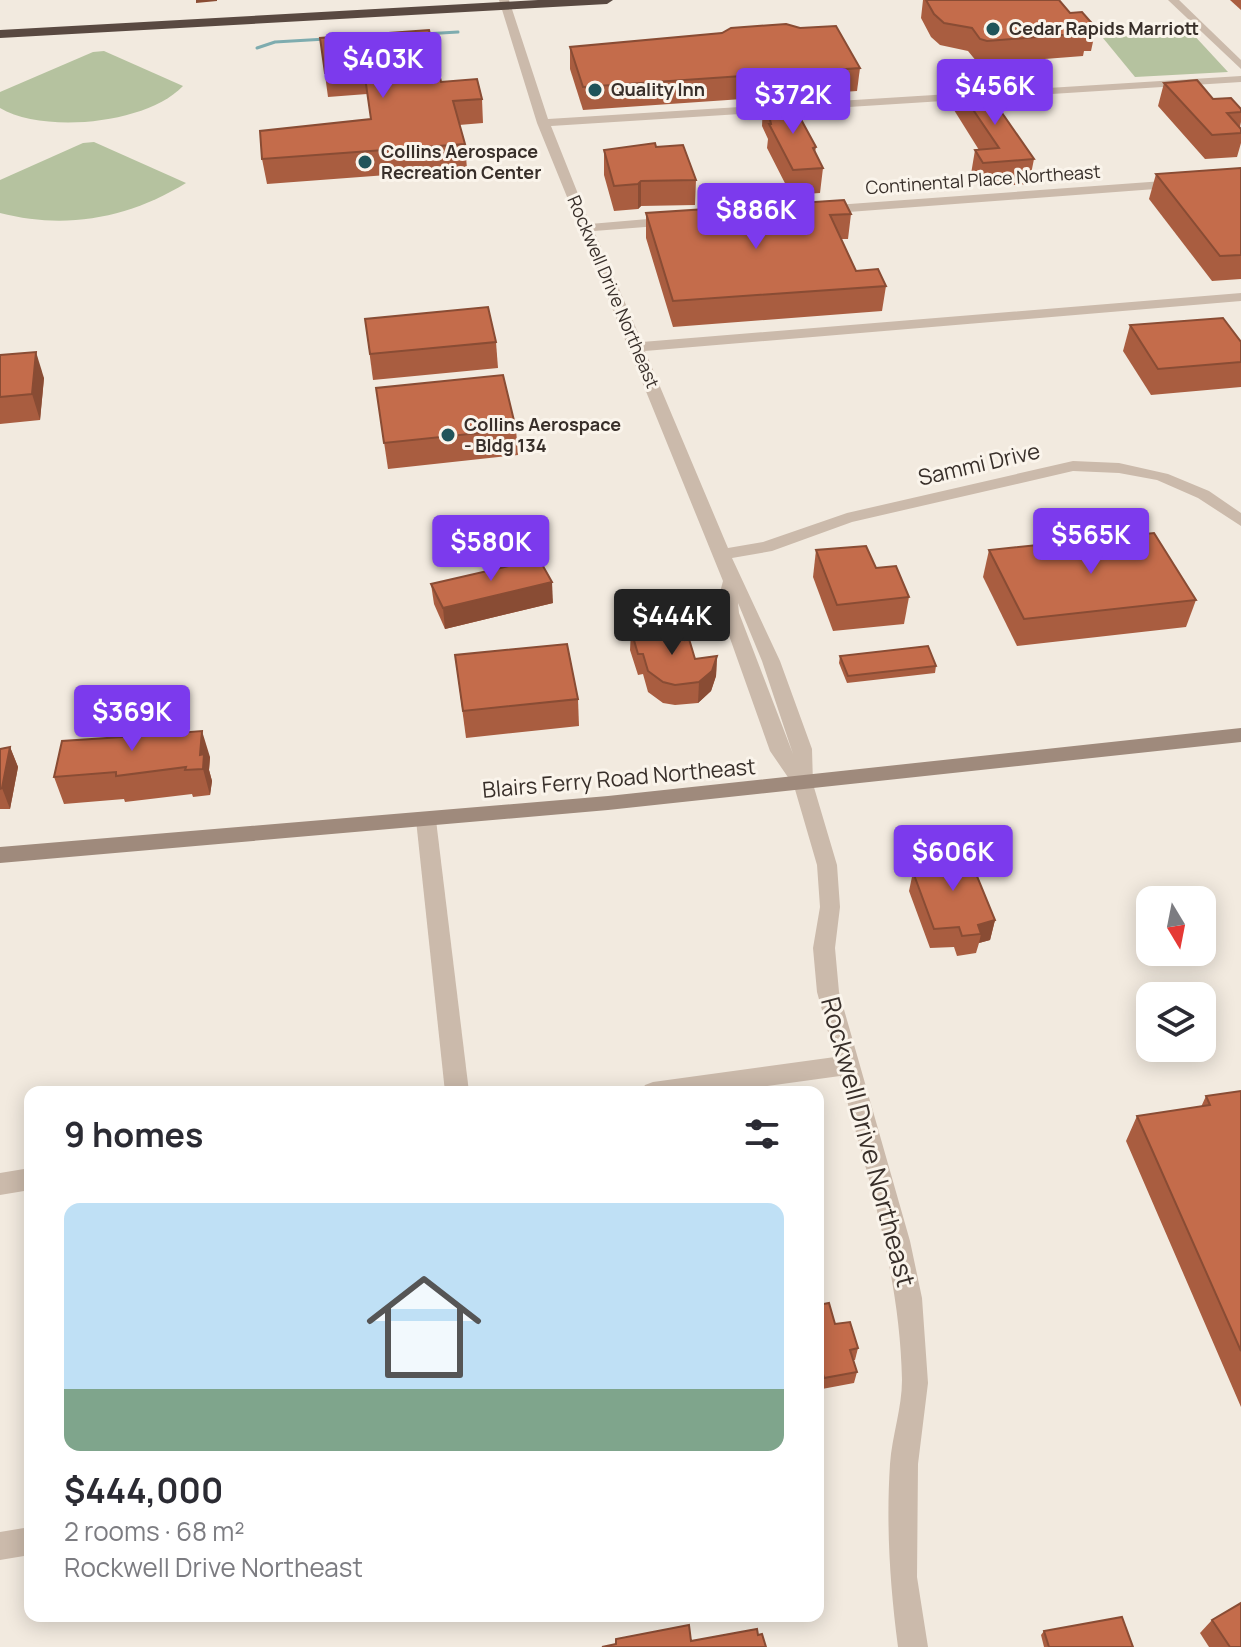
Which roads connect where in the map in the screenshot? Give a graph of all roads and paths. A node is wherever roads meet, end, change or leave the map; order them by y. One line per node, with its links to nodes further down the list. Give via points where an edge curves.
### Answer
1 (479, 0): 5 (highway)
2 (607, 0): 4 (highway)
3 (1173, 0): 7 (street)
4 (504, 3): 6 (highway); 9 (street, Rockwell Drive Northeast)
5 (0, 26)
6 (0, 34)
7 (1241, 66)
8 (1241, 79): 9 (street)
9 (543, 123): 13 (street, Rockwell Drive Northeast)
10 (1188, 183): 11 (street, Continental Place Northeast)
11 (806, 211)
12 (693, 220): 13 (street)
13 (585, 228): 15 (street, Rockwell Drive Northeast)
14 (1241, 297): 15 (street)
15 (636, 347): 17 (street, Rockwell Drive Northeast)
16 (1241, 521): 17 (street, Sammi Drive, via 1202,492 1172,479 1107,466 1073,466 847,518 766,547)
17 (721, 554): 19 (street, Rockwell Drive Northeast, via 732,581 730,613 780,751)
18 (1241, 735): 19 (main road, Blairs Ferry Road Northeast)
19 (803, 784): 20 (main road, Blairs Ferry Road Northeast); 22 (street, Rockwell Drive Northeast, via 827,865 828,992)
20 (426, 820): 21 (main road, Blairs Ferry Road Northeast); 23 (street)
21 (0, 855)
22 (848, 1065): 24 (street); 29 (street, Rockwell Drive Northeast, via 909,1298 915,1383 904,1464 903,1577)
23 (456, 1086)
24 (696, 1086)
25 (24, 1180): 26 (street)
26 (0, 1184)
27 (24, 1542): 28 (street)
28 (0, 1546)
29 (913, 1647)

